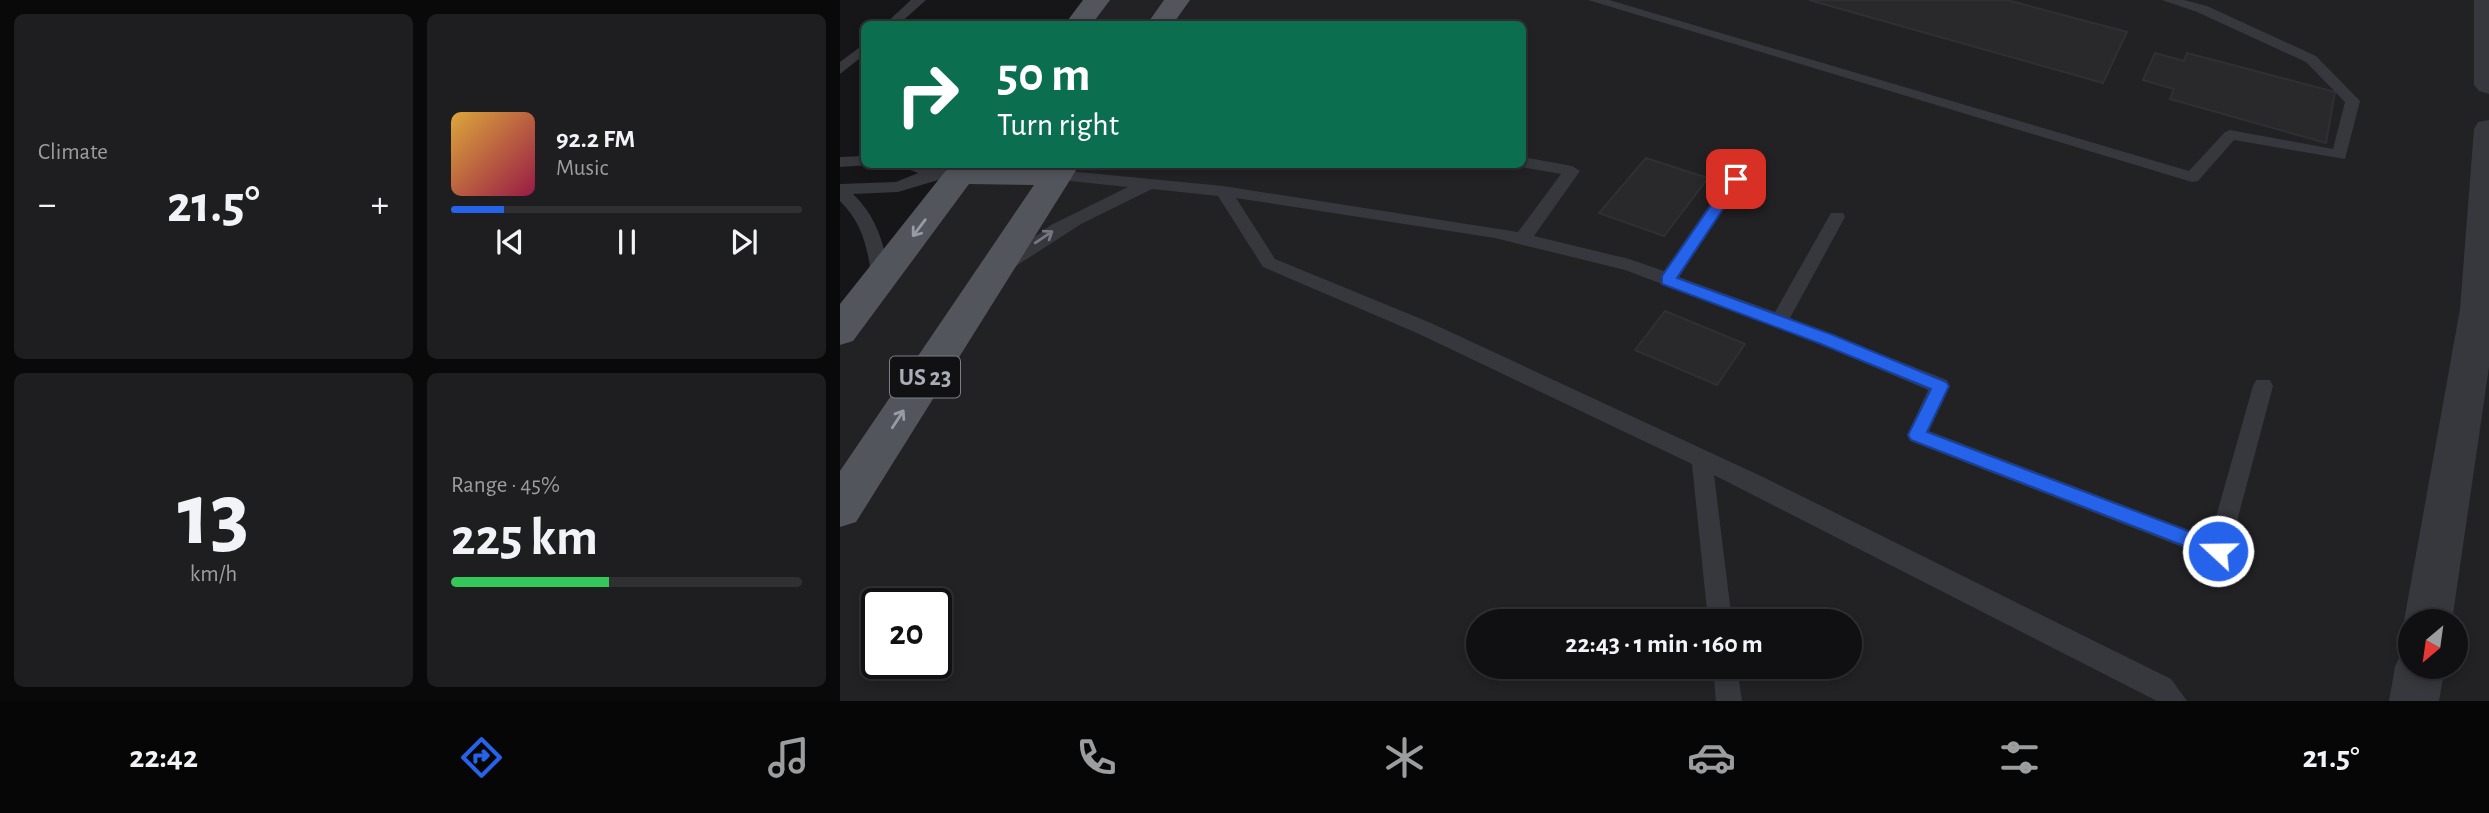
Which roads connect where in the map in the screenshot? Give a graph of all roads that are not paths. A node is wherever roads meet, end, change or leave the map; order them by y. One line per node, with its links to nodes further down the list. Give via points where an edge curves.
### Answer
1 (919, 0): 7 (lane)
2 (1097, 0): 8 (main road)
3 (1177, 0): 9 (main road)
4 (1595, 0): 5 (lane, via 2192,177 2230,135 2339,155 2353,101 2311,59 2202,9)
5 (2168, 0)
6 (2487, 0): 12 (street)
7 (894, 21)
8 (1080, 21)
9 (1162, 21)
10 (861, 51): 11 (lane)
11 (840, 70)
12 (2489, 85)
13 (2489, 129): 35 (street, via 2479,309)
14 (861, 160): 15 (lane)
15 (840, 162)
16 (1526, 163): 25 (lane, via 1572,171)
17 (932, 168): 19 (lane)
18 (1060, 170): 19 (main road); 21 (lane); 27 (main road, US 23)
19 (954, 171): 22 (lane, via 898,187); 26 (main road, one-way to 26)
20 (1736, 179): 28 (lane)
21 (1151, 184): 23 (lane); 27 (lane, one-way to 21, via 1060,226)
22 (840, 190): 26 (lane, via 864,213 873,233)
23 (1223, 191): 25 (lane); 32 (lane, via 1269,263 1424,328)
24 (1838, 217): 29 (lane)
25 (1522, 239): 28 (lane, via 1629,265)
26 (881, 278): 30 (main road)
27 (990, 278): 33 (main road, US 23, one-way to 27)
28 (1668, 280): 29 (lane)
29 (1779, 321): 31 (lane, via 1940,386 1917,435 2218,551)
30 (840, 331)
31 (2263, 386)
32 (1702, 459): 34 (lane); 39 (lane, via 2162,688)
33 (840, 508)
34 (1719, 609)
35 (2430, 609)
36 (1726, 679): 38 (lane)
37 (2418, 679): 40 (street)
38 (1729, 701)
39 (2174, 701)
40 (2414, 701)

